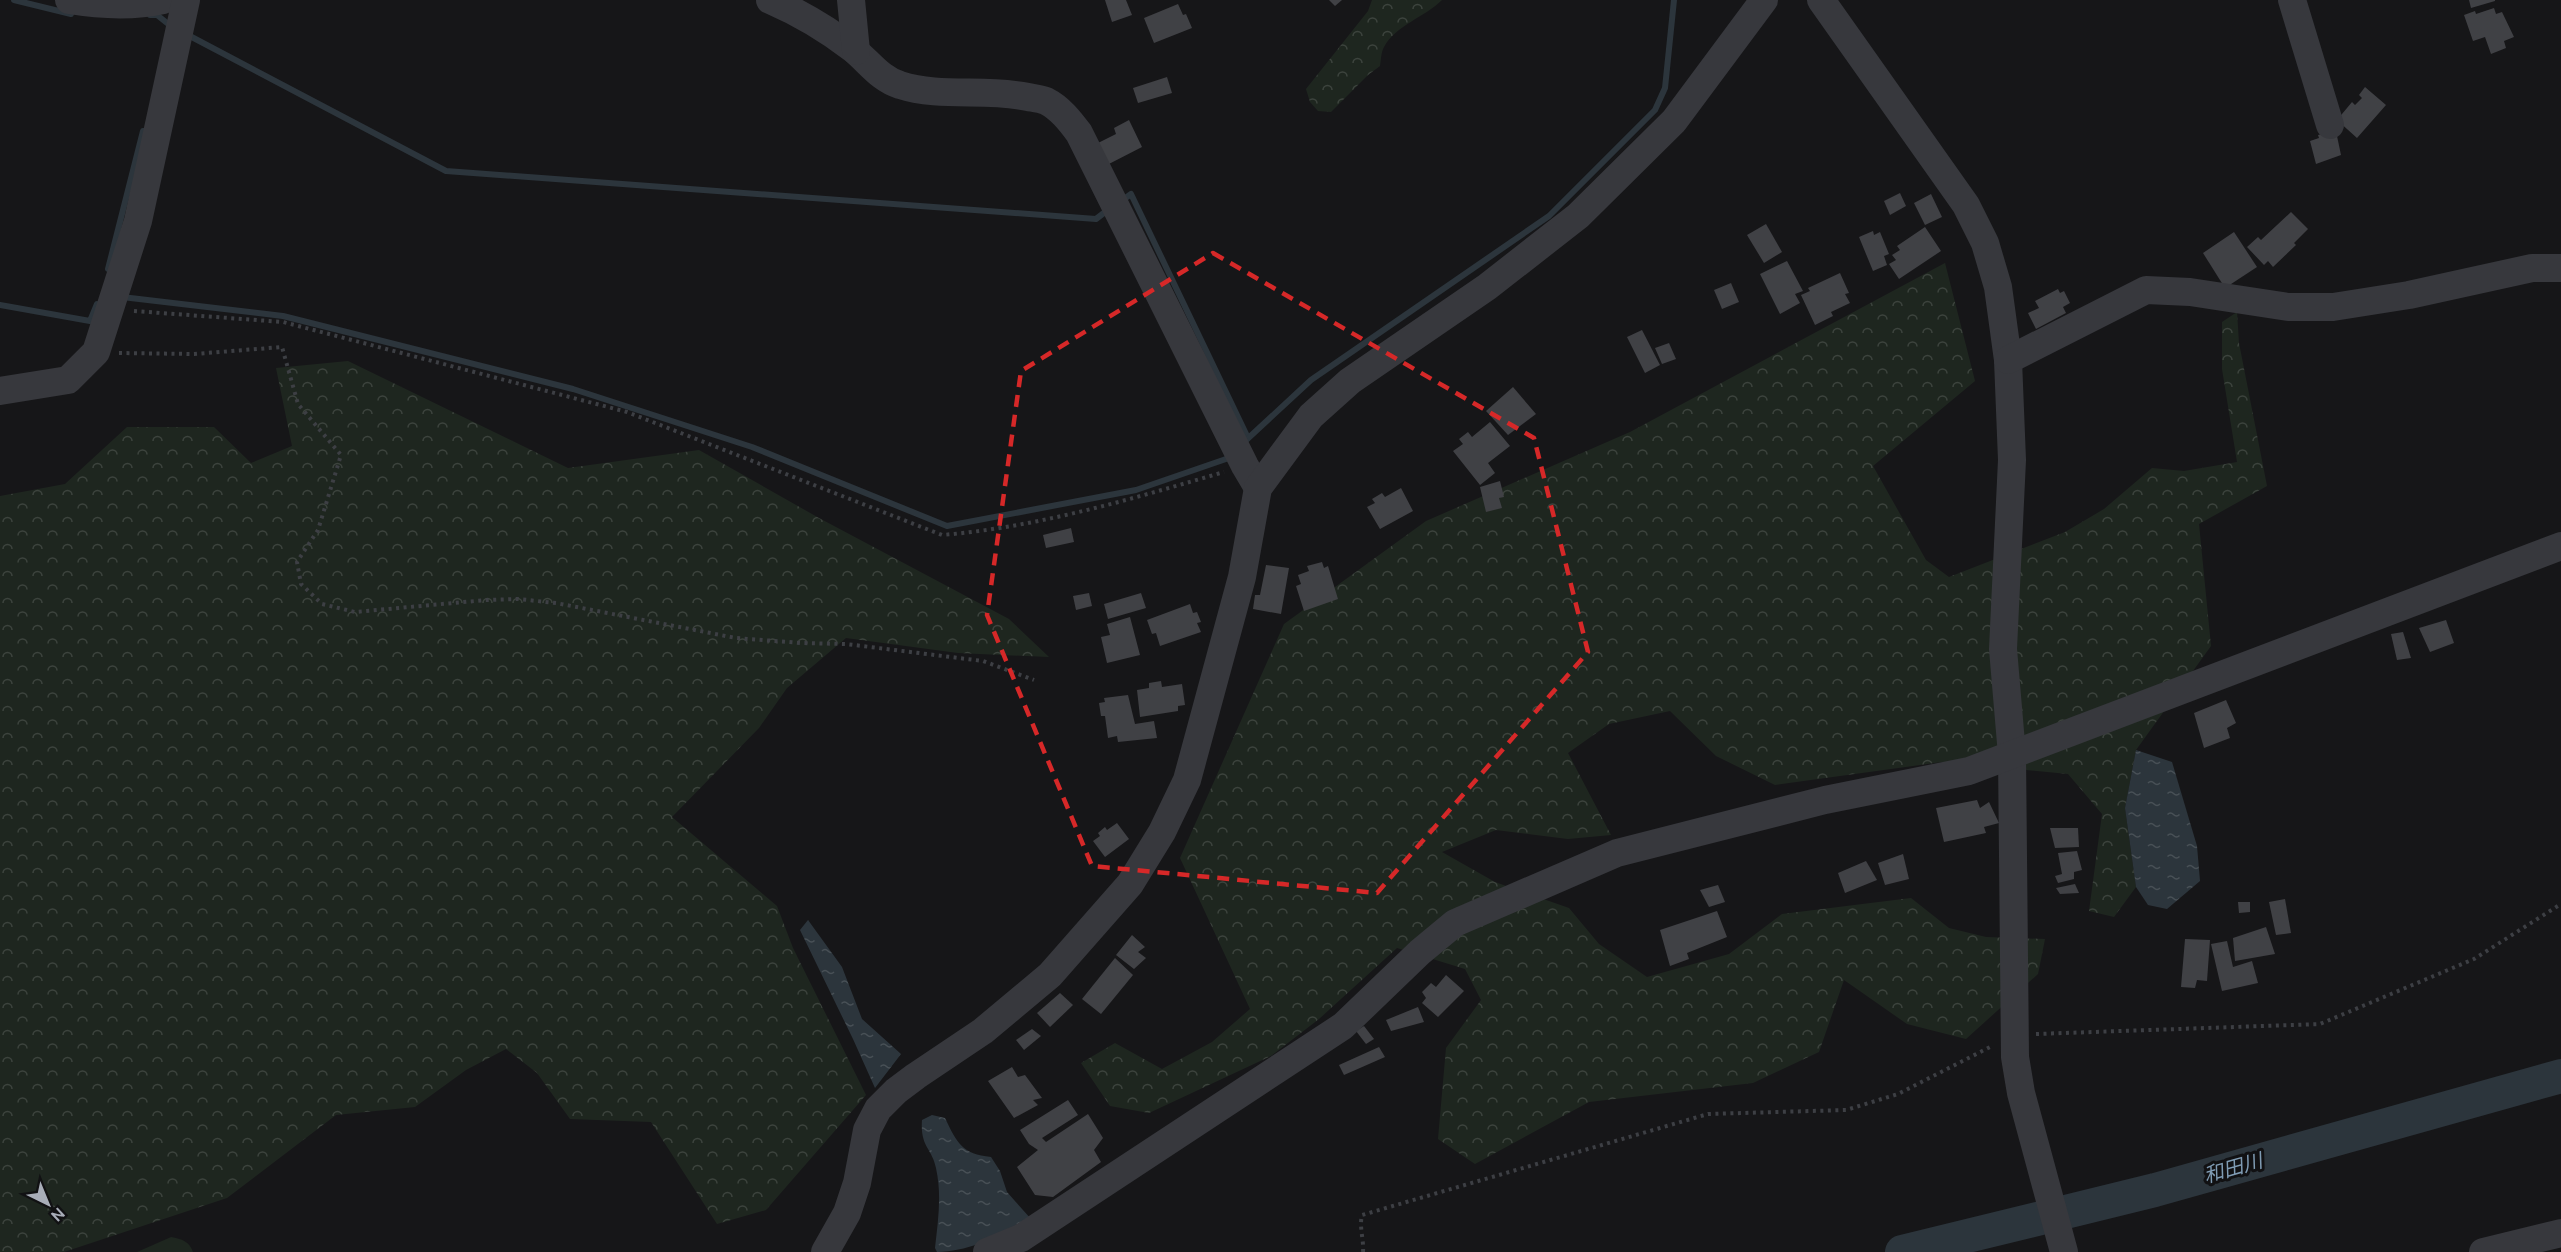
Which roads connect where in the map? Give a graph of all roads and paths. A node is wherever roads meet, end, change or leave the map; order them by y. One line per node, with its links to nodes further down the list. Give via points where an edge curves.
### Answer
1 (69, 0): 2 (street, via 96,5)
2 (163, 0)
3 (186, 0): 13 (street, via 138,221)
4 (770, 0): 9 (street, via 802,15)
5 (851, 0): 9 (street)
6 (1764, 0): 16 (street, via 1674,122 1586,208 1487,287 1350,381)
7 (1821, 0): 14 (street, via 1966,205 1985,243 1998,287)
8 (2292, 0): 10 (street)
9 (856, 51): 16 (street, via 883,78 899,85 919,90 1016,94 1046,101 1064,115 1079,133)
10 (2330, 125)
11 (2561, 268): 14 (street, via 2532,268 2333,308 2288,307 2190,292 2146,290)
12 (126, 311): 16 (path, via 283,322 627,412 942,535 990,531)
13 (96, 352): 15 (street, via 68,380); 18 (path, via 194,354 282,347 298,404 341,455 318,530 297,562 301,584 322,604 355,612 486,600 556,603 736,638 846,644 983,661)
14 (2008, 360): 19 (street, via 2012,460 2003,649)
15 (0, 391)
16 (1251, 477): 23 (street, via 1242,577 1191,769 1162,832 1130,884 1050,975 983,1031 896,1091 878,1109 867,1130 847,1213)
17 (2561, 546): 19 (street)
18 (1034, 680)
19 (2012, 755): 21 (street); 24 (street, via 1970,771 1825,800 1617,853 1455,923 1343,1026 1022,1238)
20 (2561, 904): 21 (path, via 2474,959 2320,1024)
21 (2014, 1035): 25 (path, via 1898,1094 1846,1110 1708,1114 1362,1215); 26 (street, via 2021,1093)
22 (2561, 1233): 27 (street)
23 (825, 1252)
24 (987, 1252)
25 (1363, 1252)
26 (2064, 1252)
27 (2483, 1252)

